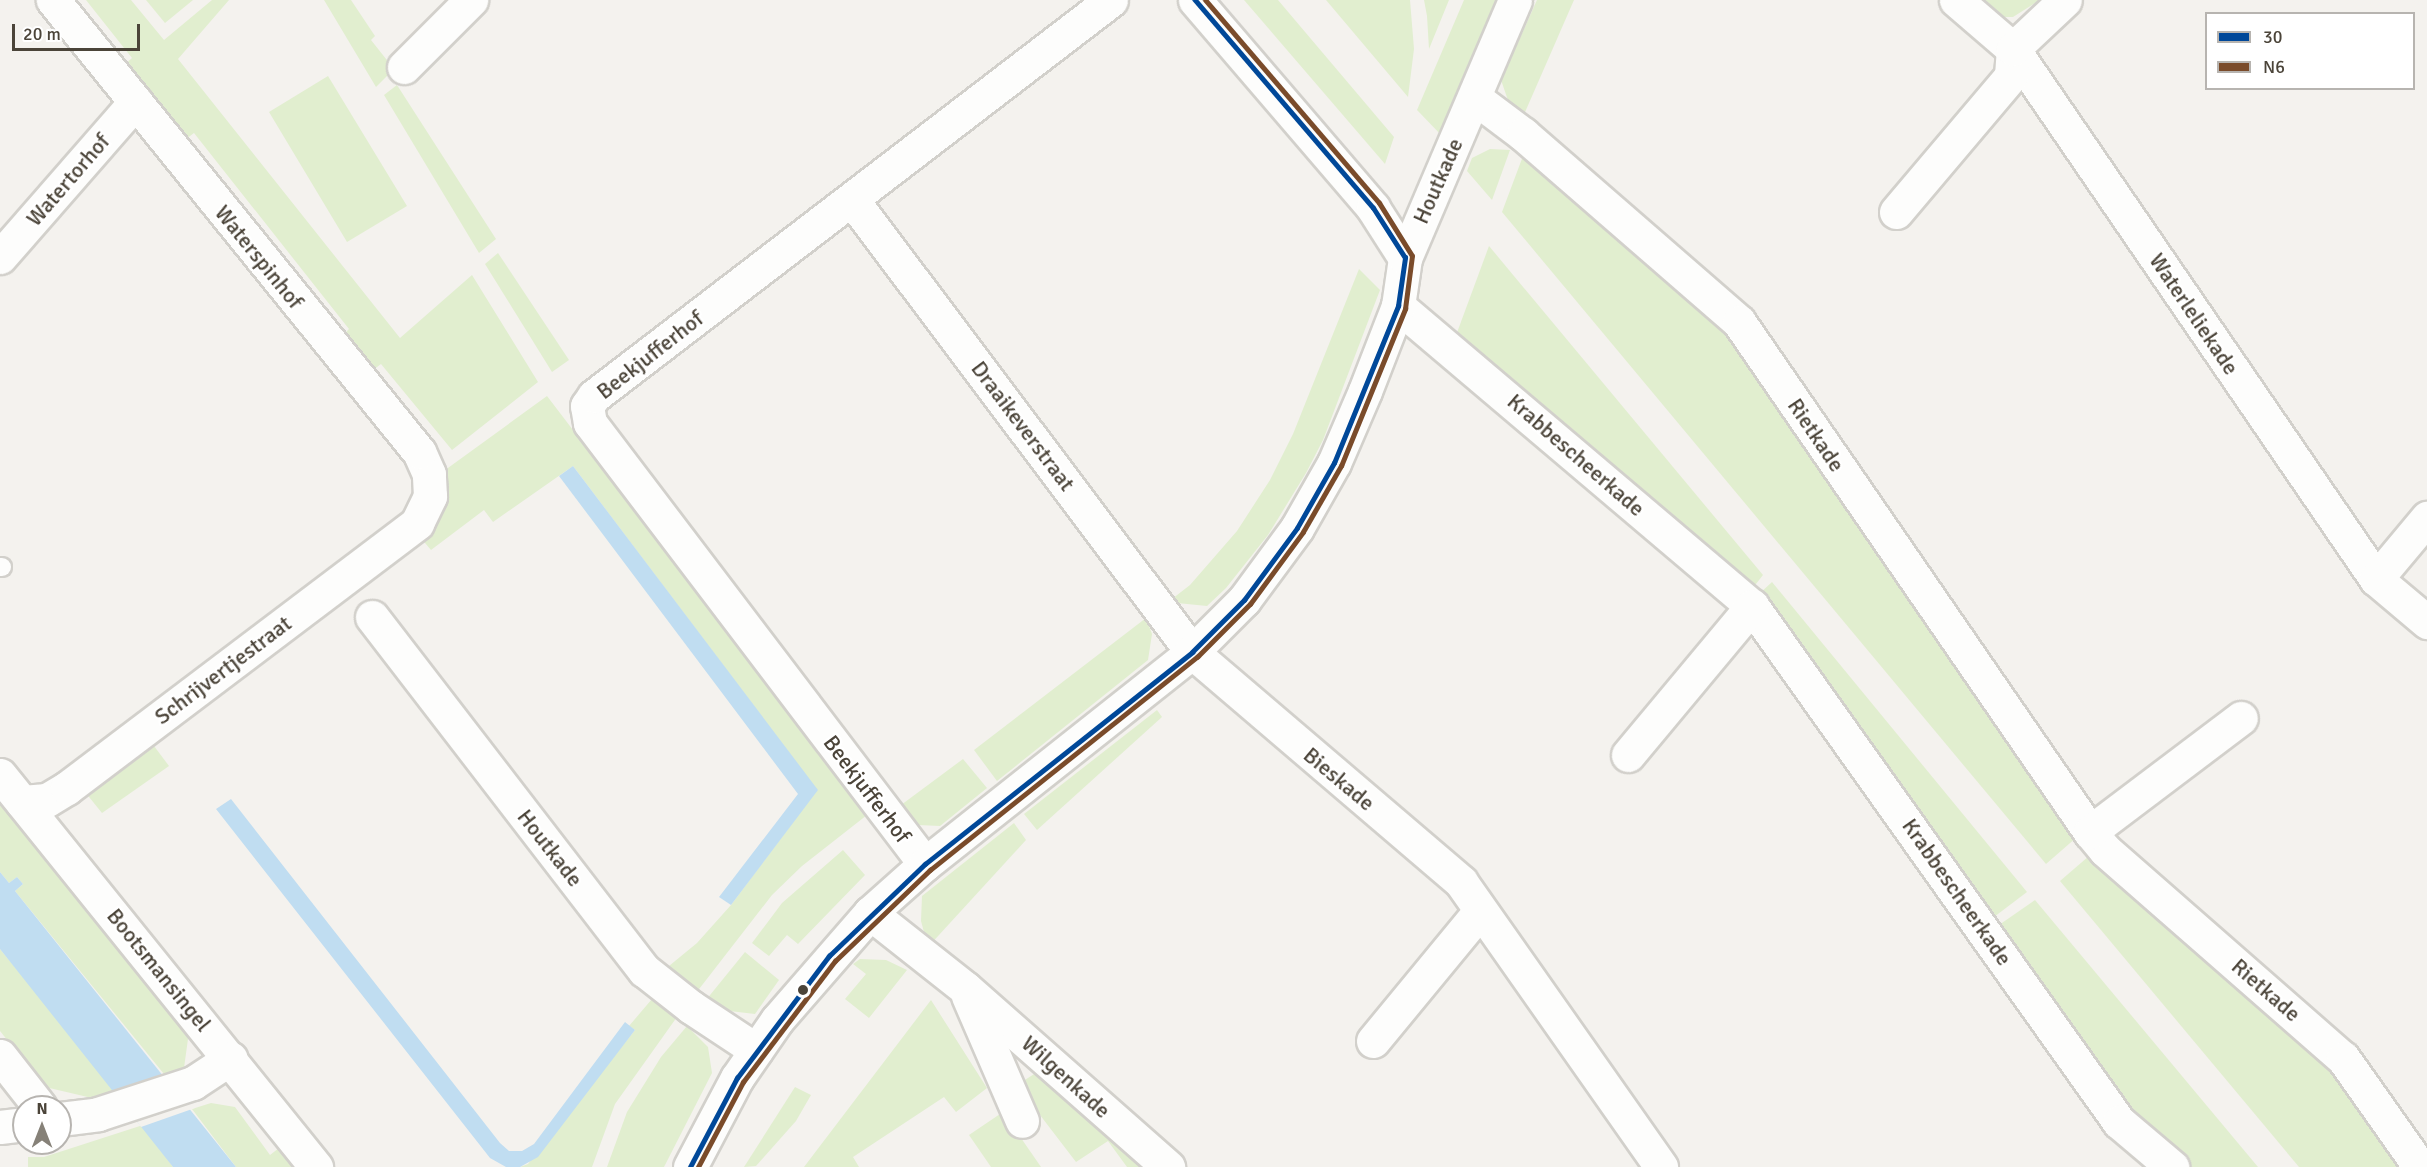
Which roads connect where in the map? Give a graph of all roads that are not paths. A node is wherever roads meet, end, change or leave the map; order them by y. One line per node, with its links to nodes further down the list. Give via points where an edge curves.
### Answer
1 (53, 0): 11 (street, Waterspinhof)
2 (471, 0): 9 (street)
3 (1110, 0): 12 (street, Beekjufferhof)
4 (1195, 0): 15 (street, via 1373,208)
5 (1515, 0): 10 (street, Houtkade)
6 (1956, 0): 8 (street, Waterleliekade)
7 (2065, 0): 8 (street)
8 (2013, 49): 13 (street, via 2011,76); 19 (street, Waterleliekade)
9 (404, 67)
10 (1475, 98): 15 (street, Houtkade); 28 (street, Rietkade, via 1739,322)
11 (135, 102): 14 (street, Watertorhof); 18 (street, Waterspinhof, via 419,452 429,474 430,496)
12 (853, 201): 23 (street, Draaikeverstraat); 29 (street, Beekjufferhof, via 594,396 587,406 590,423)
13 (1896, 212)
14 (0, 257)
15 (1405, 258): 16 (street, Houtkade)
16 (1398, 306): 20 (street, Krabbescheerkade); 23 (street, Houtkade, via 1334,463 1297,528 1244,600)
17 (2427, 518): 19 (street)
18 (417, 523): 27 (street, Schrijvertjestraat, via 67,788 47,800)
19 (2376, 579): 22 (street, Waterleliekade)
20 (1752, 606): 25 (street); 44 (street, Krabbescheerkade, via 2119,1122)
21 (372, 617): 34 (street, Houtkade, via 644,970)
22 (2427, 622)
23 (1192, 652): 29 (street, Houtkade); 30 (street, Bieskade, via 1461,882)
24 (2241, 718): 28 (street)
25 (1628, 755)
26 (0, 775): 27 (street, Bootsmansingel)
27 (22, 802): 36 (street, Bootsmansingel)
28 (2090, 832): 45 (street, Rietkade, via 2105,850 2343,1058)
29 (925, 864): 31 (street, Houtkade)
30 (1480, 911): 33 (street); 43 (street, Bieskade)
31 (870, 913): 32 (street, Wilgenkade); 34 (street, Houtkade, via 796,996)
32 (965, 988): 39 (street, Wilgenkade); 42 (street, Wilgenkade)
33 (1373, 1041)
34 (756, 1050): 41 (street, Houtkade)
35 (0, 1056): 37 (street)
36 (231, 1059): 38 (street, via 193,1083 98,1114); 40 (street, Bootsmansingel)
37 (31, 1095)
38 (72, 1117)
39 (1023, 1121)
40 (316, 1167)
41 (690, 1167)
42 (1168, 1167)
43 (1661, 1167)
44 (2172, 1167)
45 (2420, 1167)

